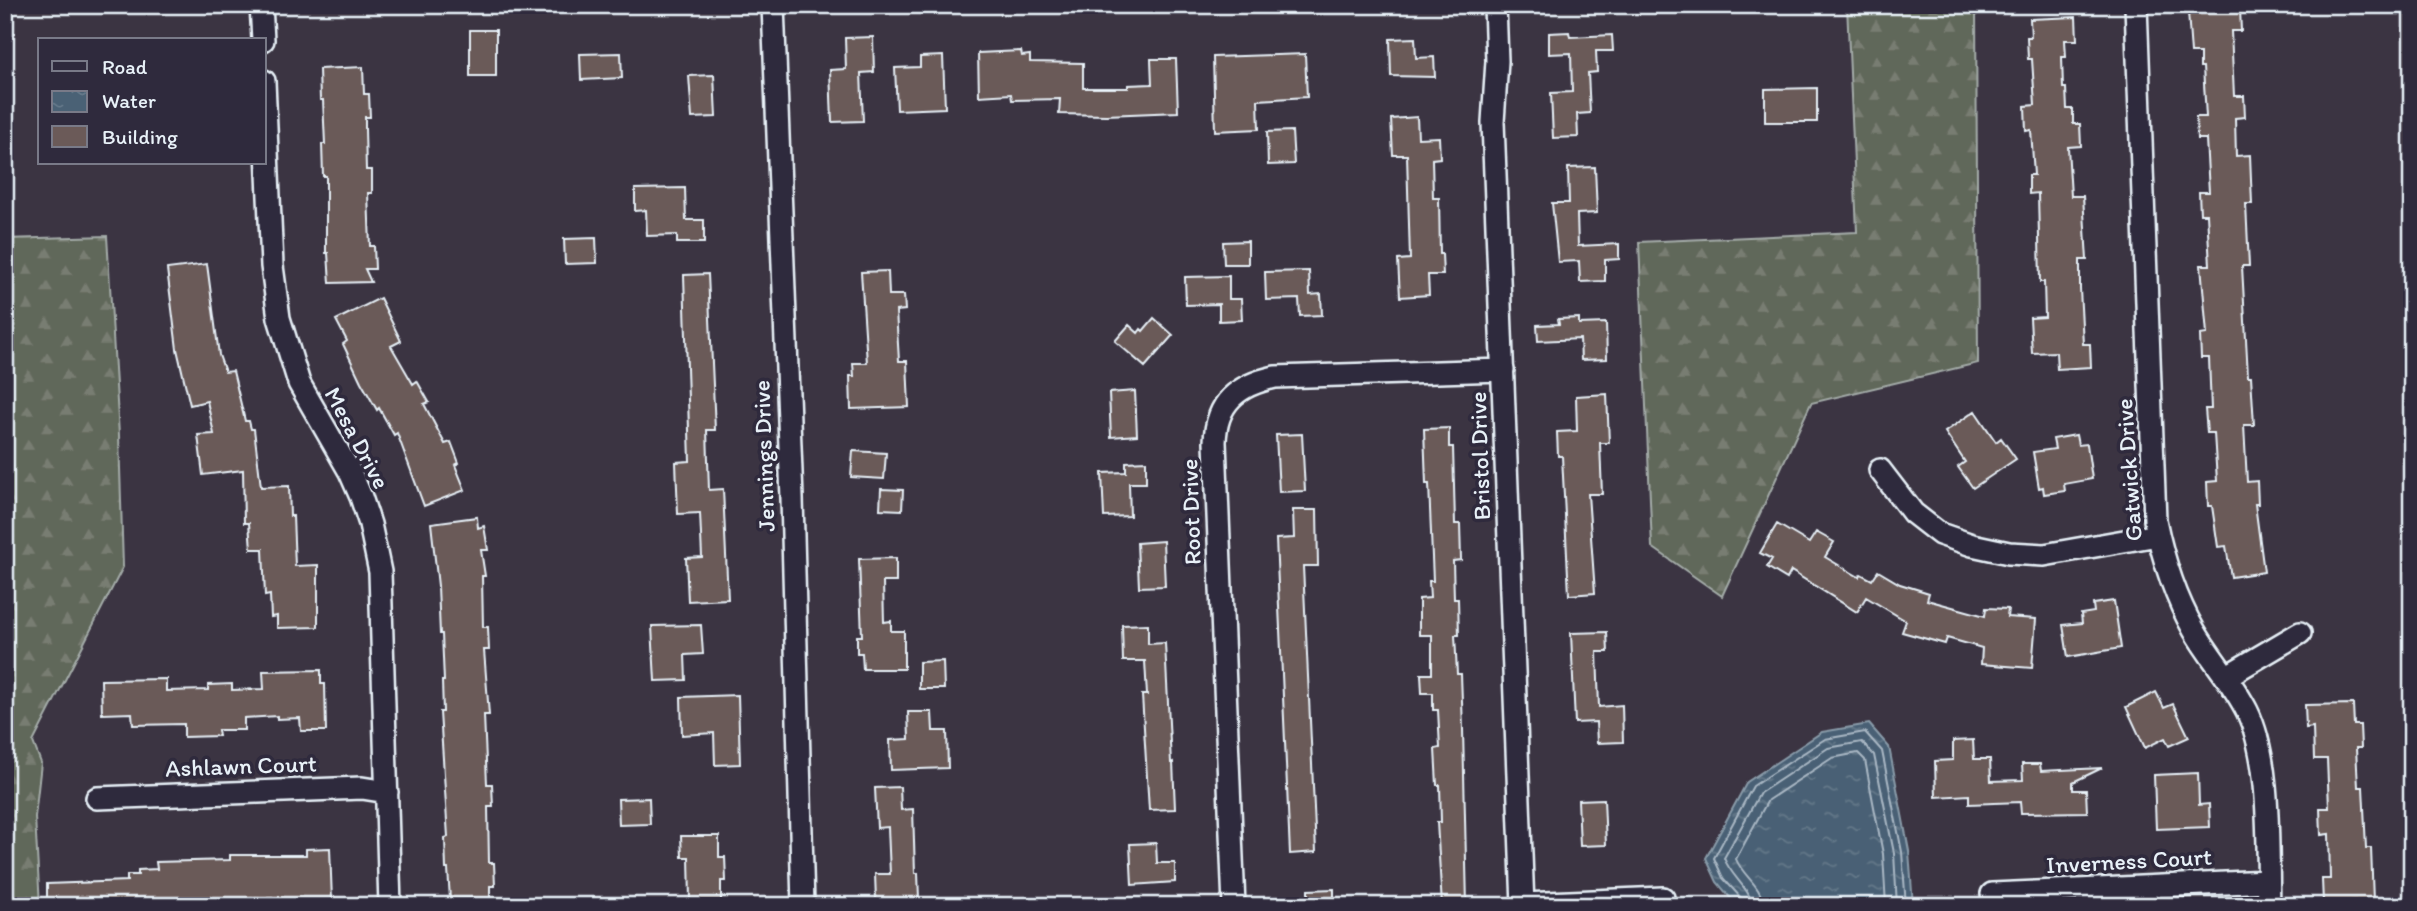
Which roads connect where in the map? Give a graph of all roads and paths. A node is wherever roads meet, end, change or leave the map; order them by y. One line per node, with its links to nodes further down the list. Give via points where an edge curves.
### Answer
1 (261, 5): 5 (street)
2 (773, 5): 19 (street, Jennings Drive)
3 (1496, 5): 7 (street, Bristol Drive, via 1493,122)
4 (2136, 5): 9 (street, Gatwick Drive)
5 (262, 38)
6 (266, 127): 12 (street, Mesa Drive, via 274,291 284,342 307,400 355,485 377,550)
7 (1503, 370): 17 (street, Bristol Drive); 20 (street, Root Drive, via 1275,377 1239,391 1217,419 1214,442)
8 (1880, 470): 9 (street, via 1913,513 1940,534 1972,545 2044,555)
9 (2158, 535): 11 (street, Gatwick Drive, via 2176,596)
10 (2300, 633): 11 (street)
11 (2227, 676): 14 (street, Gatwick Drive, via 2247,711 2264,768)
12 (387, 792): 13 (street, Ashlawn Court, via 362,789); 18 (street, Mesa Drive)
13 (97, 798)
14 (2268, 881): 15 (street, Inverness Court); 21 (street, Gatwick Drive)
15 (1992, 894)
16 (1663, 898): 17 (street)
17 (1523, 905)
18 (390, 906)
19 (803, 906)
20 (1234, 906)
21 (2269, 906)

